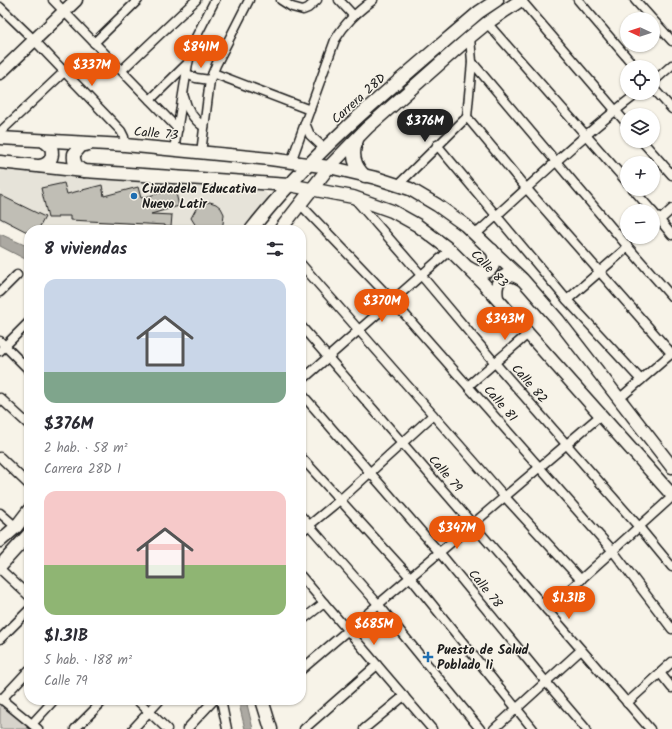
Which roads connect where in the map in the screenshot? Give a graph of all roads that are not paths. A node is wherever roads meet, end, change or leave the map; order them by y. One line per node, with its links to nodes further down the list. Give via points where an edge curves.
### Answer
1 (53, 0): 16 (street)
2 (76, 0): 16 (main road)
3 (138, 0): 24 (street)
4 (196, 0): 29 (street)
5 (215, 0): 27 (street, via 196,37)
6 (281, 0): 7 (street, via 286,5 303,10)
7 (317, 0)
8 (340, 0): 18 (street)
9 (373, 0): 18 (street)
10 (497, 0): 56 (main road, Carrera 28D, via 468,21)
11 (521, 0): 19 (main road, Carrera 28D); 41 (street)
12 (578, 0): 25 (street)
13 (635, 0): 17 (street)
14 (246, 1): 34 (street)
15 (0, 9): 22 (street)
16 (64, 12): 22 (main road); 24 (street)
17 (646, 12)
18 (353, 15): 40 (street, via 335,40)
19 (487, 23): 21 (main road, Carrera 28D); 49 (street)
20 (660, 27): 23 (street)
21 (470, 37): 26 (street); 48 (main road, Carrera 28D)
22 (34, 40): 30 (street); 31 (main road)
23 (672, 41)
24 (94, 43): 29 (street)
25 (629, 60)
26 (472, 62): 43 (street); 61 (street)
27 (188, 63): 32 (street); 37 (street)
28 (672, 66): 33 (street)
29 (122, 70): 37 (street)
30 (64, 72): 47 (street); 53 (street, via 122,133)
31 (0, 73)
32 (187, 74): 34 (street, via 196,78); 35 (street)
33 (660, 76)
34 (212, 77): 40 (street); 45 (street)
35 (183, 96): 45 (street, via 191,114); 46 (street)
36 (660, 96): 39 (street)
37 (150, 100): 46 (street)
38 (629, 100): 41 (street)
39 (672, 109)
40 (310, 110): 44 (street)
41 (615, 110): 42 (street); 49 (street)
42 (620, 116)
43 (467, 117): 54 (street); 71 (street)
44 (305, 123): 56 (street, via 310,135); 60 (street)
45 (204, 127): 58 (street)
46 (178, 129): 57 (street)
47 (0, 132)
48 (361, 135): 64 (main road, Carrera 28D); 68 (main road, via 354,146 354,159 356,166)
49 (586, 135): 61 (street); 66 (street)
50 (0, 138): 51 (main road, Calle 73)
51 (44, 141): 52 (main road, Calle 73); 63 (main road, via 51,147 52,157 49,162)
52 (92, 143): 53 (main road, Calle 73); 65 (main road, via 81,146 74,154 76,164)
53 (125, 145): 57 (main road, Calle 73)
54 (437, 145): 69 (street); 78 (street)
55 (648, 148): 67 (street)
56 (325, 149): 62 (main road, Carrera 28D)
57 (174, 150): 58 (main road, Calle 73)
58 (201, 153): 60 (main road, Calle 73)
59 (0, 162): 63 (main road)
60 (292, 162): 62 (main road, Calle 73)
61 (556, 162): 71 (street); 84 (street)
62 (309, 165): 64 (main road, Calle 83); 70 (main road, Carrera 28D)
63 (40, 166): 65 (main road)
64 (329, 168): 68 (main road, Calle 83); 72 (main road, Carrera 28D)
65 (84, 171): 70 (main road)
66 (620, 174)
67 (672, 175)
68 (365, 176): 69 (main road, Calle 83)
69 (399, 184): 82 (main road, Calle 83, via 454,216)
70 (289, 185): 72 (main road, Calle 83); 80 (main road, Carrera 28D)
71 (526, 188): 78 (street); 89 (street)
72 (311, 189): 74 (main road, Calle 83); 75 (main road, Carrera 28D)
73 (639, 196): 76 (street)
74 (353, 197): 85 (main road, Calle 83, via 396,213); 91 (street, Calle 82)
75 (300, 204): 81 (main road, Carrera 28D); 96 (street, Calle 81)
76 (647, 204)
77 (672, 209): 79 (street)
78 (497, 215): 82 (street); 97 (street)
79 (660, 220): 83 (street)
80 (255, 225)
81 (284, 225)
82 (476, 234): 86 (main road, Calle 83)
83 (672, 234)
84 (628, 247): 89 (street); 94 (street)
85 (450, 250): 87 (main road, Calle 83); 91 (street)
86 (492, 250): 87 (main road, via 495,260 489,270 478,272); 92 (main road, Calle 83)
87 (468, 268): 95 (main road, Calle 83)
88 (306, 270): 99 (street)
89 (600, 272): 97 (street); 103 (street)
90 (17, 275): 93 (street)
91 (421, 275): 96 (street); 105 (street, Calle 82)
92 (522, 279): 95 (main road, via 509,274 502,277 497,283); 112 (main road, Calle 83, via 558,320)
93 (0, 292)
94 (672, 297)
95 (497, 298): 101 (main road, Calle 83)
96 (392, 300): 99 (street); 109 (street, Calle 81)
97 (567, 300): 108 (street)
98 (24, 326): 102 (street)
99 (359, 330): 104 (street); 113 (street)
100 (306, 332): 104 (street, Calle 79)
101 (529, 333): 105 (street); 114 (main road, Calle 83)
102 (2, 346): 106 (street)
103 (672, 354): 108 (street)
104 (328, 357): 107 (street); 116 (street, Calle 79)
105 (495, 363): 109 (street); 117 (street, Calle 82)
106 (24, 366)
107 (306, 377)
108 (641, 380): 112 (street)
109 (468, 386): 120 (street, Calle 81)
110 (0, 398): 115 (street)
111 (306, 399): 122 (street, Calle 78)
112 (619, 400): 121 (main road, Calle 83)
113 (433, 415): 116 (street); 124 (street)
114 (600, 415): 117 (street); 125 (main road, Calle 83)
115 (24, 420)
116 (403, 444): 122 (street); 130 (street, Calle 79)
117 (566, 444): 120 (street); 133 (street, Calle 82)
118 (0, 457): 123 (street)
119 (306, 463): 126 (street)
120 (539, 467): 124 (street); 137 (street, Calle 81)
121 (672, 467)
122 (370, 472): 126 (street); 138 (street, Calle 78)
123 (24, 480)
124 (505, 496): 130 (street); 143 (street)
125 (672, 496): 133 (street)
126 (340, 500): 131 (street); 142 (street)
127 (0, 513): 132 (street)
128 (24, 517): 132 (main road)
129 (306, 522): 131 (street)
130 (472, 524): 138 (street); 148 (street, Calle 79)
131 (309, 525): 134 (street); 147 (street)
132 (16, 527): 136 (main road)
133 (639, 527): 137 (street); 140 (street, Calle 82)
134 (306, 528)
135 (24, 540): 139 (main road)
136 (0, 541)
137 (613, 551): 143 (street); 151 (street, Calle 81)
138 (439, 552): 142 (street); 160 (street, Calle 78)
139 (0, 566)
140 (672, 567)
141 (0, 569): 145 (street)
142 (410, 577): 147 (street); 172 (street)
143 (581, 580): 148 (street)
144 (306, 582): 146 (street)
145 (24, 591)
146 (324, 603): 150 (street); 152 (street)
147 (378, 604): 152 (street); 184 (street)
148 (547, 610): 154 (street, Calle 79)
149 (24, 615): 153 (street)
150 (306, 617)
151 (672, 629)
152 (348, 630): 156 (street); 157 (street)
153 (0, 639)
154 (581, 650): 160 (street); 164 (street, Calle 79)
155 (672, 662): 158 (street)
156 (377, 665): 162 (street); 182 (street)
157 (306, 666)
158 (660, 673): 161 (street); 164 (street)
159 (24, 675): 163 (street)
160 (546, 682): 172 (street); 187 (street, Calle 78)
161 (672, 688)
162 (404, 696): 175 (street); 183 (street)
163 (1, 699): 174 (street)
164 (627, 703): 188 (street, Calle 79)
165 (50, 705): 174 (street)
166 (99, 705): 176 (street)
167 (142, 705): 173 (street)
168 (155, 705): 173 (street)
169 (209, 705): 179 (street)
170 (222, 705): 180 (street)
171 (265, 705): 181 (main road)
172 (516, 709): 185 (street); 186 (street)
173 (149, 712): 177 (street); 178 (street)
174 (35, 726)
175 (367, 728)
176 (75, 729)
177 (133, 729)
178 (167, 729)
179 (187, 729)
180 (227, 729)
181 (271, 729)
182 (304, 729)
183 (432, 729)
184 (480, 729)
185 (494, 729)
186 (533, 729)
187 (586, 729)
188 (650, 729)

